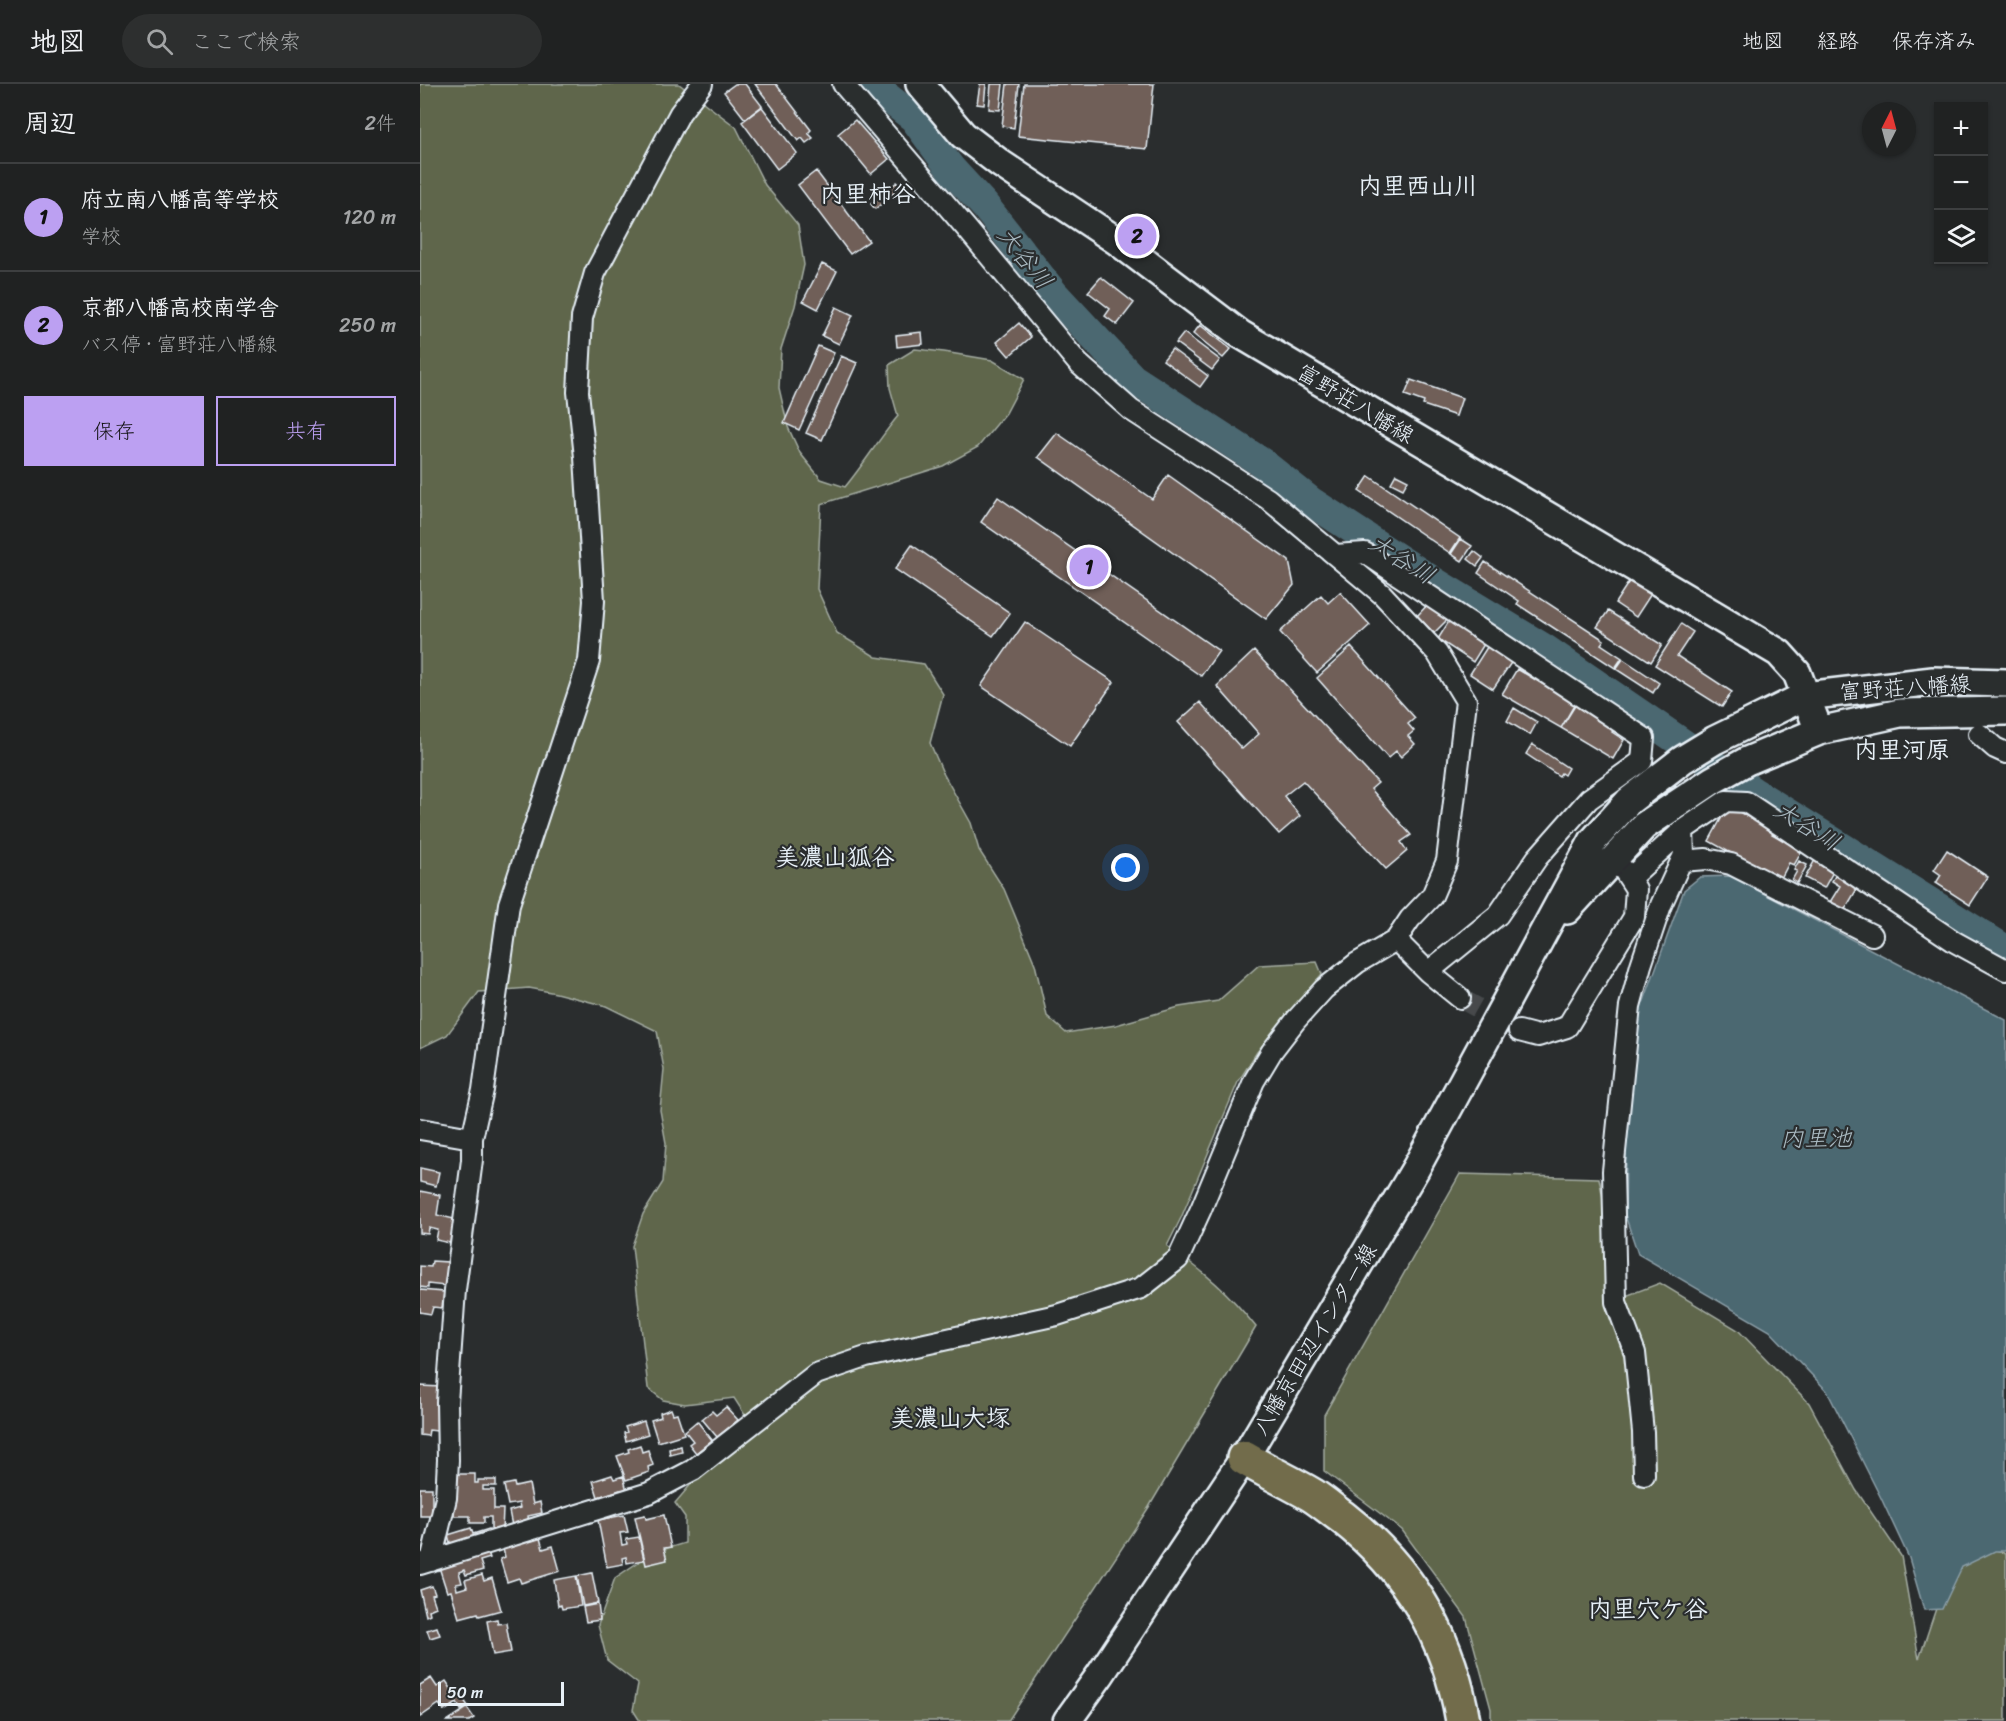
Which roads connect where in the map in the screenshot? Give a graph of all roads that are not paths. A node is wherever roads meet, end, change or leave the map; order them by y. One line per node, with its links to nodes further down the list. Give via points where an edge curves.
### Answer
1 (702, 84): 23 (street, via 680,113 595,273 582,318 578,392 594,601 589,661 509,904 483,1090)
2 (843, 84): 4 (street, via 1078,363 1131,410 1268,499)
3 (920, 84): 6 (main road, 富野荘八幡線, via 963,135 1001,165 1118,241 1240,334 1779,652 1797,673)
4 (1335, 555): 16 (street, via 1382,594 1437,653 1466,701 1447,861 1432,896); 19 (street, via 1365,553 1644,738 1642,761 1589,799 1536,858 1498,915)
5 (2006, 683): 6 (main road, 富野荘八幡線, via 1933,681)
6 (1804, 696): 8 (main road, 富野荘八幡線); 12 (main road, 八幡京田辺インター線, via 1682,760 1629,801)
7 (2006, 711): 8 (main road, 富野荘八幡線, via 1900,713)
8 (1819, 731): 14 (main road, 八幡京田辺インター線, via 1747,761 1644,826)
9 (1979, 734): 10 (street)
10 (2006, 753)
11 (1683, 830): 13 (street); 14 (street); 18 (street, via 1726,801 1746,802 1954,942)
12 (1593, 841): 14 (street); 17 (main road, 八幡京田辺インター線)
13 (1681, 861): 15 (street, via 1706,859 1731,864); 25 (street, via 1658,915 1630,1006 1613,1171 1616,1302 1635,1353)
14 (1622, 868): 17 (main road, 八幡京田辺インター線); 21 (street, via 1636,889 1634,917 1567,1027 1538,1036)
15 (1872, 935)
16 (1396, 940): 19 (street); 26 (street, via 1324,989 1272,1051 1254,1081 1178,1259 1141,1288 1058,1315 866,1357 816,1374 693,1470 650,1493)
17 (1538, 943): 24 (main road, 八幡京田辺インター線, via 1416,1168)
18 (2006, 970)
19 (1428, 972): 20 (street)
20 (1460, 998)
21 (1519, 1031)
22 (420, 1129): 23 (street)
23 (472, 1138): 26 (street, via 455,1290 447,1402 446,1498)
24 (1244, 1458): 27 (main road, 八幡京田辺インター線); 28 (highway, via 1352,1543 1394,1590 1419,1630 1434,1666); 29 (highway, via 1313,1496 1361,1532 1388,1559 1413,1590 1432,1624 1449,1661)
25 (1644, 1475)
26 (426, 1562)
27 (1067, 1721)
28 (1447, 1721)
29 (1463, 1721)

